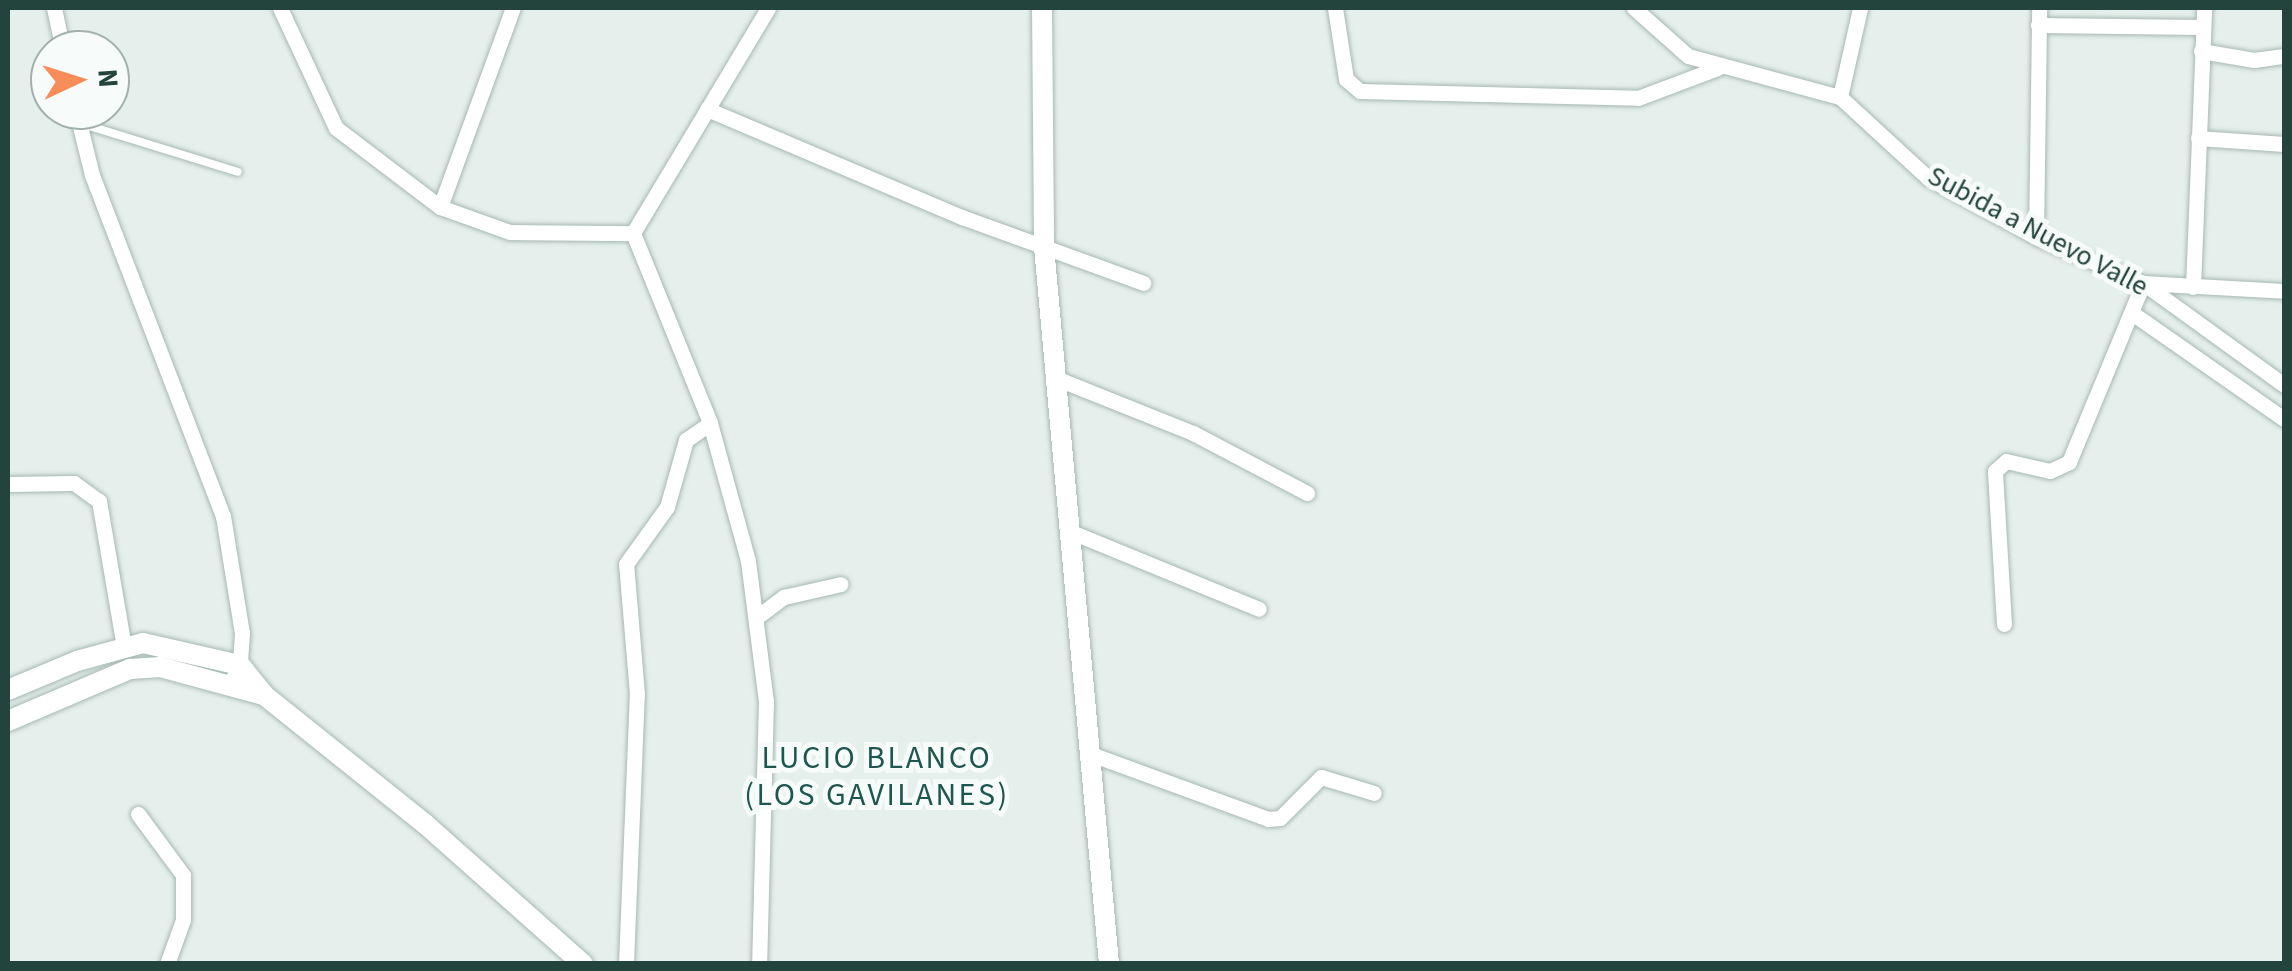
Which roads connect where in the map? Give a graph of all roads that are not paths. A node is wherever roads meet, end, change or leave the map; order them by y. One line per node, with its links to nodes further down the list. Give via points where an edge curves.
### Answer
1 (280, 8): 22 (street, via 336,128)
2 (513, 8): 22 (street)
3 (1042, 8): 25 (street)
4 (1334, 8): 14 (street, via 1346,79 1360,91 1638,98)
5 (1634, 8): 14 (street, Subida a Nuevo Valle, via 1666,41)
6 (1860, 8): 15 (street)
7 (2039, 8): 10 (street)
8 (2204, 8): 11 (street)
9 (759, 11): 16 (street)
10 (2038, 25): 11 (street); 24 (street)
11 (2202, 28): 12 (street)
12 (2201, 52): 13 (street, via 2254,60); 19 (street)
13 (2284, 56)
14 (1718, 68): 15 (street, Subida a Nuevo Valle)
15 (1840, 97): 24 (street, Subida a Nuevo Valle, via 1928,178)
16 (707, 109): 23 (street); 25 (street)
17 (82, 130): 43 (street, via 223,516 240,600)
18 (117, 130): 21 (lane)
19 (2198, 138): 20 (street); 28 (street)
20 (2284, 144)
21 (238, 172)
22 (440, 207): 23 (street, via 510,232)
23 (633, 233): 34 (street)
24 (2036, 237): 27 (street, Subida a Nuevo Valle)
25 (1044, 247): 26 (street); 31 (street)
26 (1142, 283)
27 (2143, 283): 28 (street); 30 (street); 32 (street, Subida a Nuevo Valle)
28 (2193, 288): 29 (street)
29 (2284, 291)
30 (2132, 313): 33 (street); 41 (street, via 2069,462 2050,471 2006,462 1995,471)
31 (1053, 376): 36 (street, via 1193,433); 37 (street)
32 (2284, 385)
33 (2284, 420)
34 (710, 422): 40 (street); 53 (street, via 686,440 667,507 626,564 637,694)
35 (8, 484): 42 (street, via 74,483 99,502)
36 (1308, 493)
37 (1069, 532): 39 (street); 48 (street)
38 (841, 584): 40 (street, via 784,596)
39 (1260, 610)
40 (757, 617): 54 (street, via 768,796)
41 (2004, 624)
42 (124, 647): 43 (street, via 173,646); 45 (street)
43 (240, 665): 44 (street); 46 (street)
44 (230, 684): 46 (street); 47 (street, via 160,668 130,669)
45 (8, 690)
46 (264, 695): 52 (street, via 424,823)
47 (8, 721)
48 (1088, 754): 49 (street, via 1268,819 1280,818 1320,776); 55 (street)
49 (1374, 793)
50 (138, 814): 51 (street, via 183,874 183,920)
51 (167, 964)
52 (583, 964)
53 (626, 964)
54 (758, 964)
55 (1109, 964)

